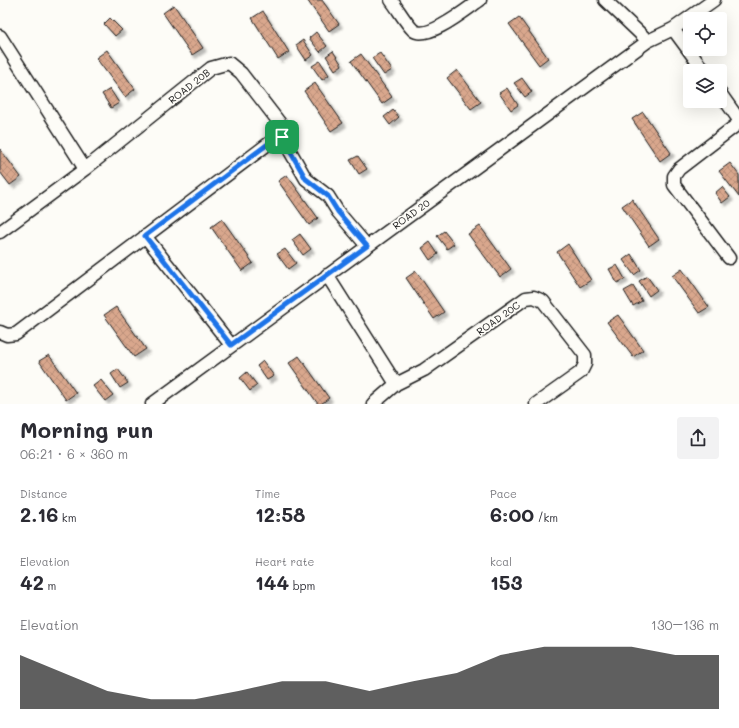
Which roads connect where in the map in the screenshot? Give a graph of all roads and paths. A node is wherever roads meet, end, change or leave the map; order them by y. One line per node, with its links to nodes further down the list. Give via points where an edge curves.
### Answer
1 (391, 0): 2 (street, via 414,31 423,33 434,30)
2 (480, 0)
3 (605, 0): 7 (street)
4 (714, 0): 5 (street, ROAD 20)
5 (673, 29): 7 (street, ROAD 20); 8 (street)
6 (0, 36): 13 (street)
7 (648, 41): 16 (street, ROAD 20)
8 (699, 64)
9 (727, 103): 10 (street)
10 (739, 120)
11 (739, 123): 17 (street, via 679,169 674,176 674,185)
12 (282, 137): 13 (street, ROAD 20B, via 282,126 241,72 229,63 211,68); 15 (street, via 276,138); 16 (street, via 306,179 328,196)
13 (84, 169): 14 (street, ROAD 20B)
14 (0, 232)
15 (145, 236): 19 (street, via 16,334 7,335); 20 (street)
16 (367, 246): 18 (street, ROAD 20)
17 (729, 258)
18 (327, 275): 20 (street, ROAD 20); 21 (street)
19 (0, 332)
20 (231, 345): 22 (street, ROAD 20)
21 (396, 384): 23 (street, ROAD 20C); 24 (street, ROAD 20C, via 424,370 526,298 534,297 543,301 585,355 585,364 580,372)
22 (152, 404)
23 (373, 404)
24 (536, 404)

